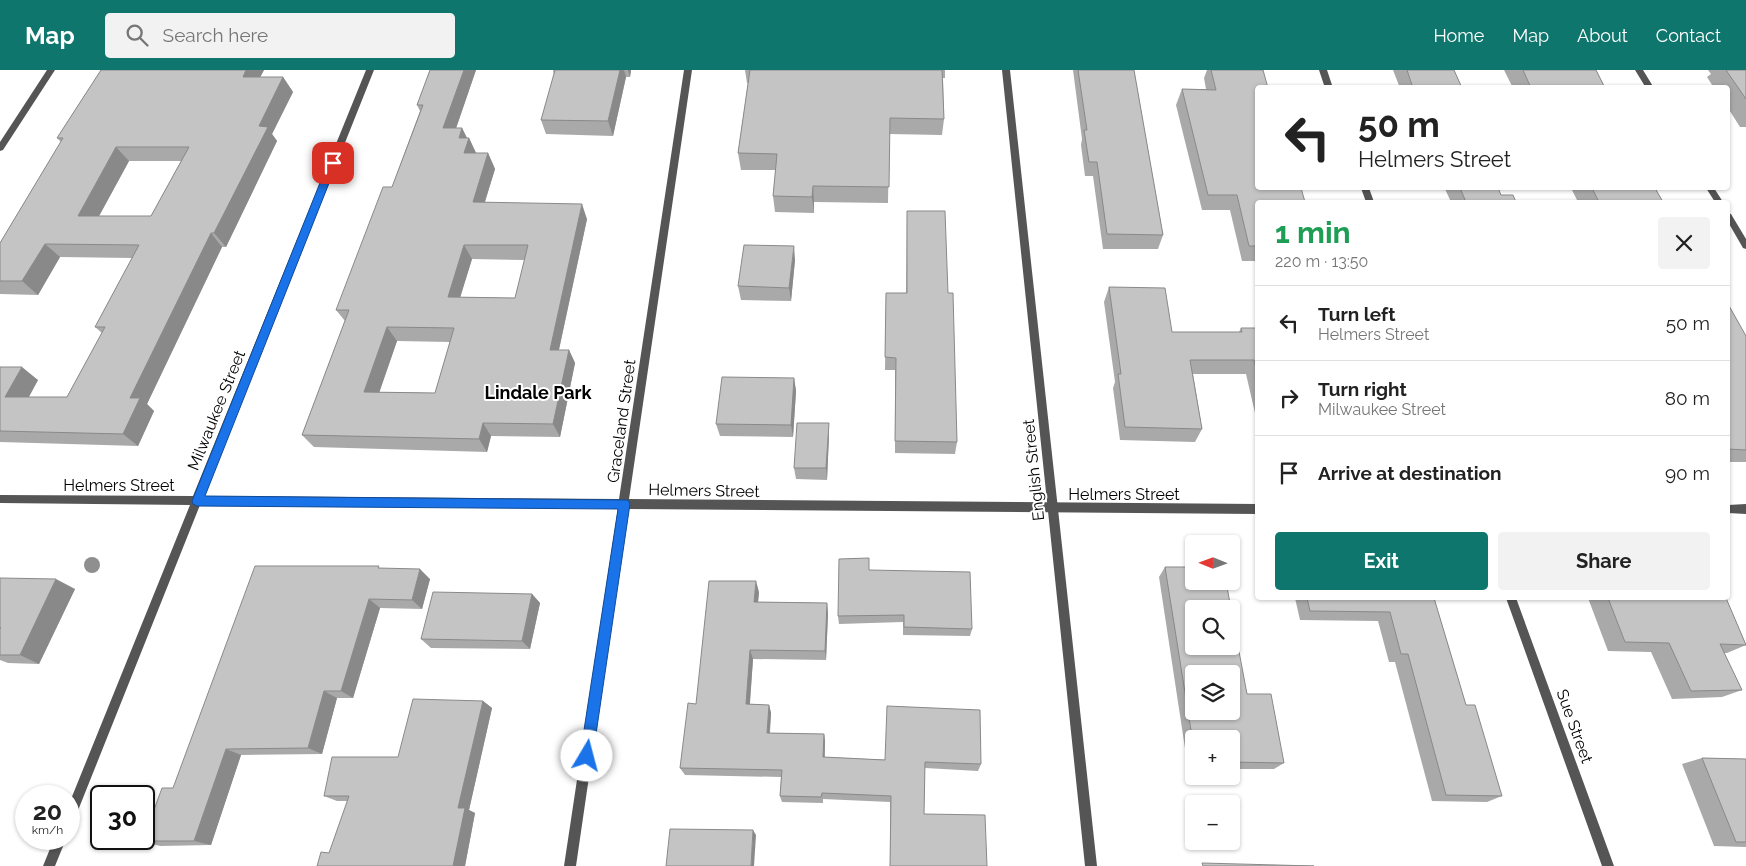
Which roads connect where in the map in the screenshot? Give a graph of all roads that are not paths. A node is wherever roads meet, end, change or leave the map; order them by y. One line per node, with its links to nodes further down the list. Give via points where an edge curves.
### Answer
1 (52, 70): 9 (street)
2 (370, 70): 13 (street, Milwaukee Street)
3 (688, 70): 14 (street, Graceland Street)
4 (1006, 70): 15 (street, English Street)
5 (1323, 70): 7 (street)
6 (1639, 70): 8 (street)
7 (1328, 85)
8 (1648, 85)
9 (0, 148)
10 (1730, 219): 11 (street)
11 (1746, 246)
12 (0, 499): 13 (street, Helmers Street)
13 (197, 501): 14 (street, Helmers Street); 20 (street, Milwaukee Street)
14 (624, 504): 15 (street, Helmers Street); 23 (street, Graceland Street)
15 (1052, 509): 16 (street, Helmers Street); 24 (street, English Street)
16 (1255, 509)
17 (1730, 509): 18 (street)
18 (1746, 509)
19 (1512, 600): 25 (street, Sue Street)
20 (80, 791)
21 (56, 850): 22 (street)
22 (49, 866)
23 (570, 866)
24 (1091, 866)
25 (1608, 866)

